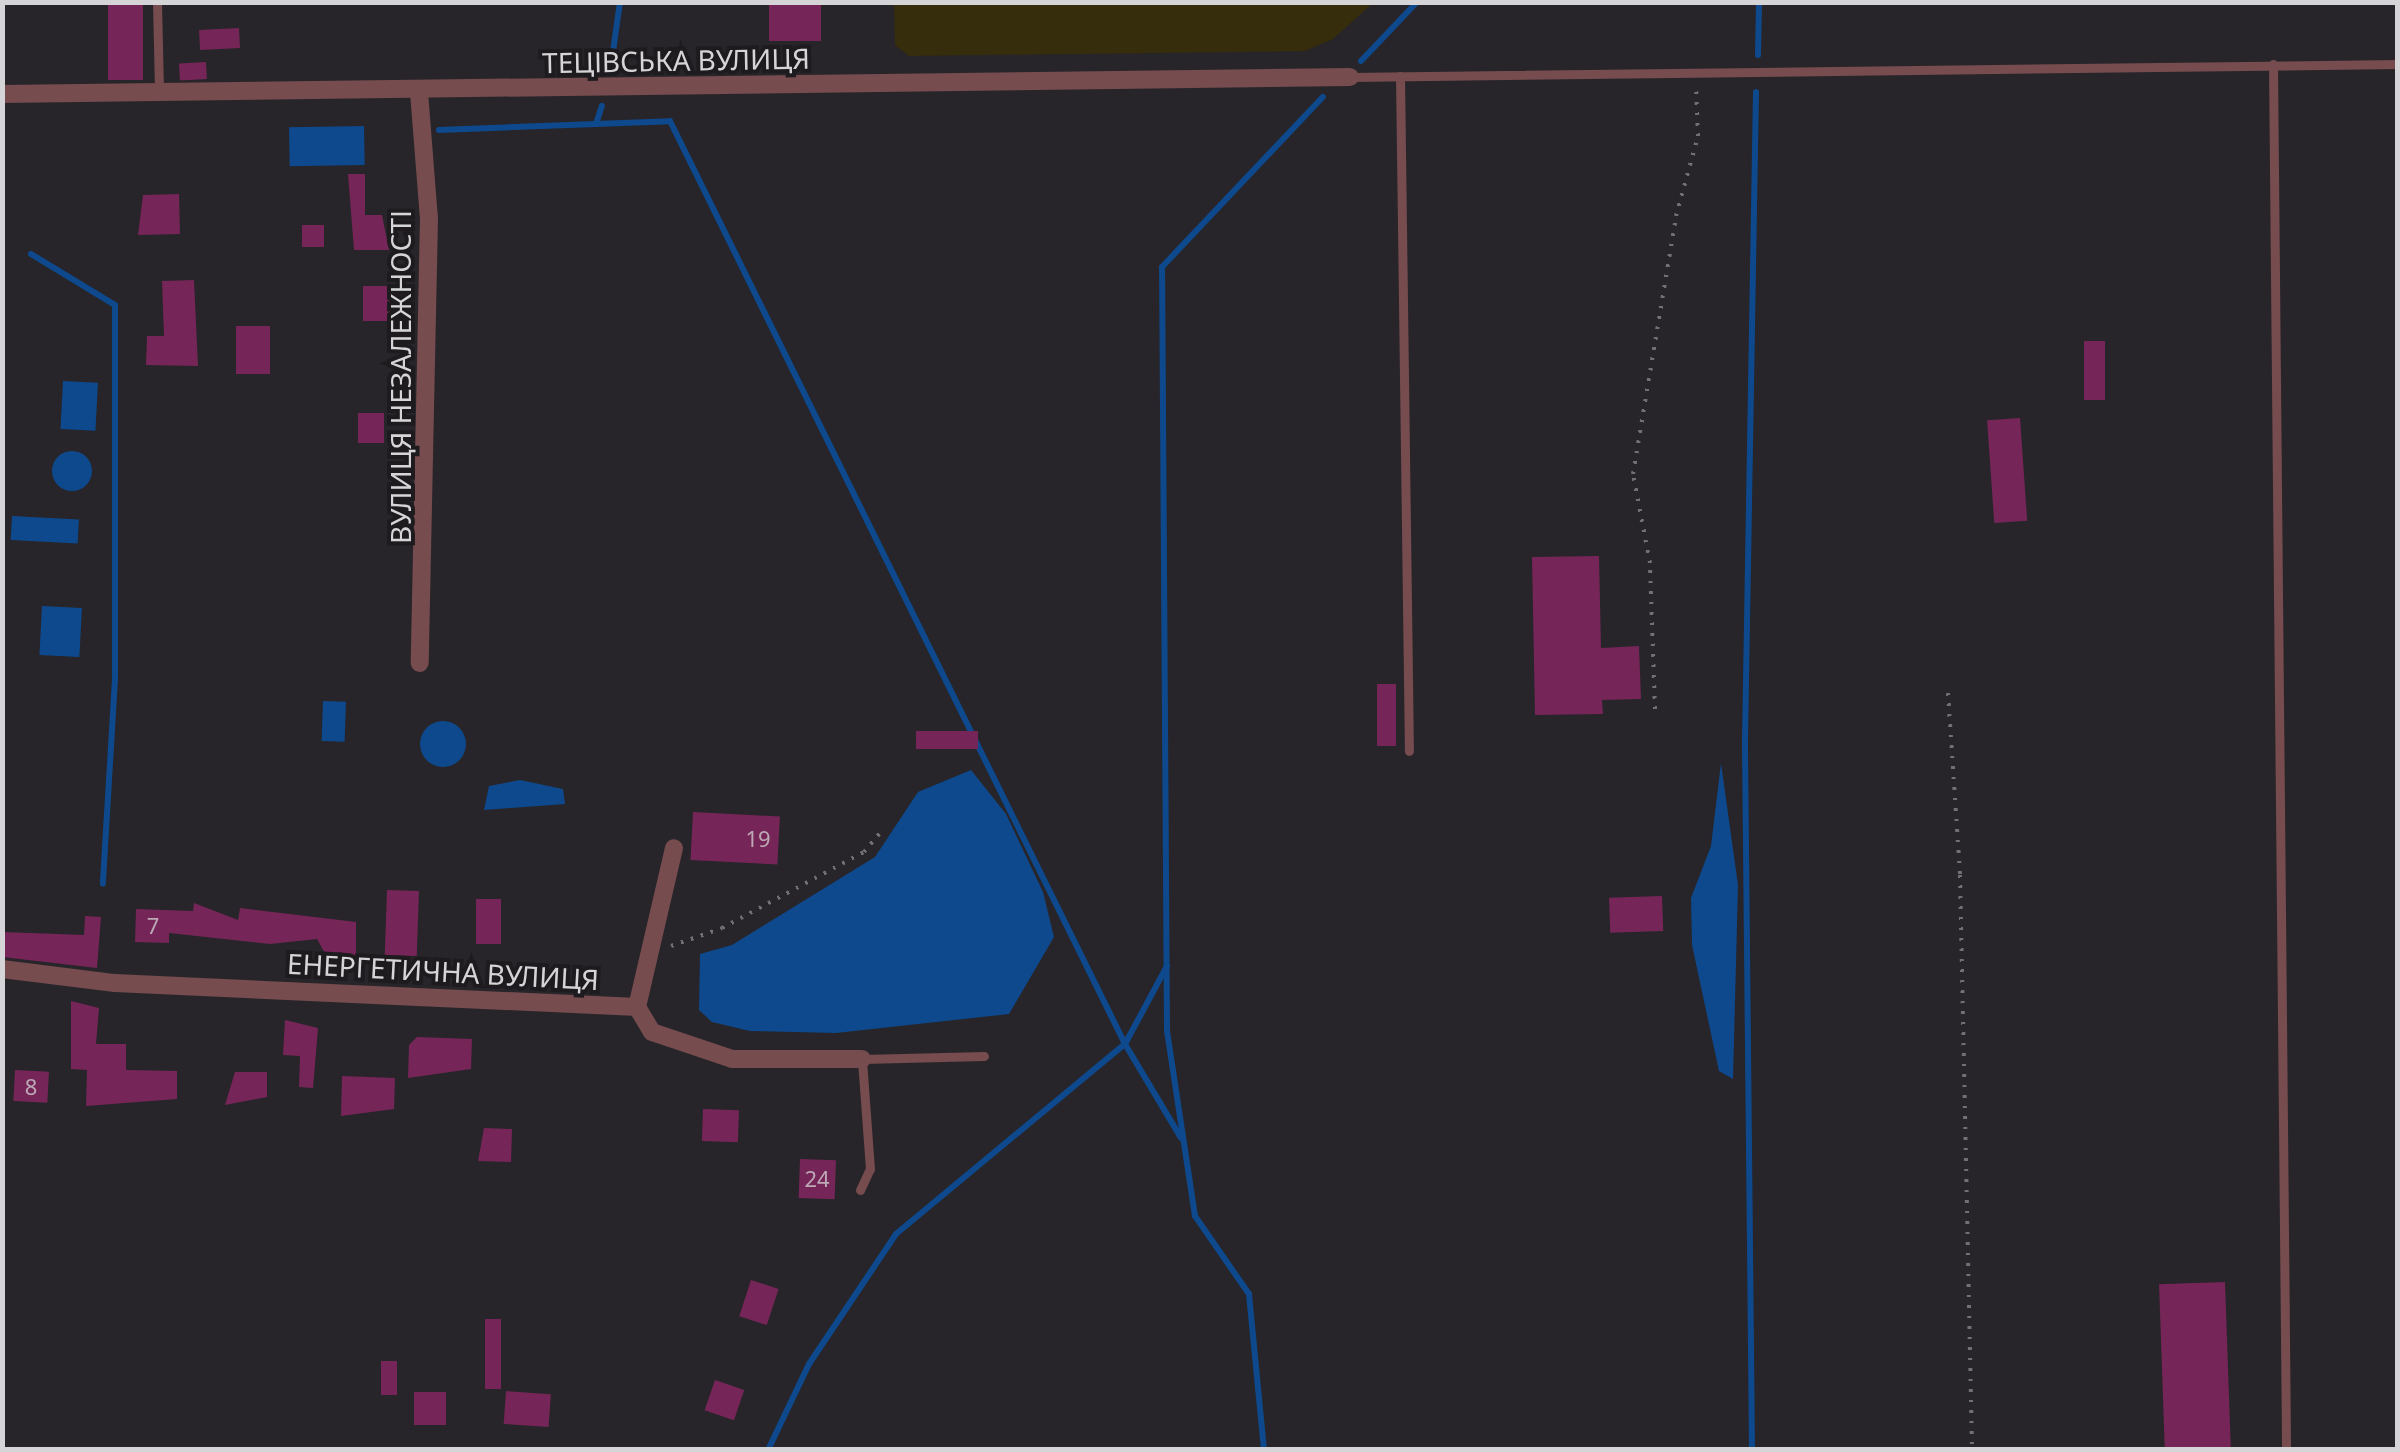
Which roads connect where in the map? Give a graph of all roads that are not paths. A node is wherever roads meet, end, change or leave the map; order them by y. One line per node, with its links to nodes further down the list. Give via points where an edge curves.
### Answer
1 (158, 2): 8 (lane)
2 (2273, 64): 3 (lane); 4 (lane); 17 (lane)
3 (2398, 64)
4 (1400, 76): 5 (lane); 10 (lane)
5 (1350, 77): 6 (street, ТЕЦІВСЬКА ВУЛИЦЯ)
6 (419, 92): 8 (street, ТЕЦІВСЬКА ВУЛИЦЯ); 9 (street, ВУЛИЦЯ НЕЗАЛЕЖНОСТІ, via 429,218)
7 (2, 94): 8 (street, ТЕЦІВСЬКА ВУЛИЦЯ)
8 (158, 96)
9 (420, 662)
10 (1409, 751)
11 (674, 848): 13 (street)
12 (2, 969): 13 (street, ЕНЕРГЕТИЧНА ВУЛИЦЯ, via 114,984)
13 (638, 1006): 15 (street, ЕНЕРГЕТИЧНА ВУЛИЦЯ, via 652,1032 732,1059)
14 (984, 1056): 15 (lane)
15 (862, 1059): 16 (lane, via 870,1169)
16 (860, 1190)
17 (2286, 1450)

